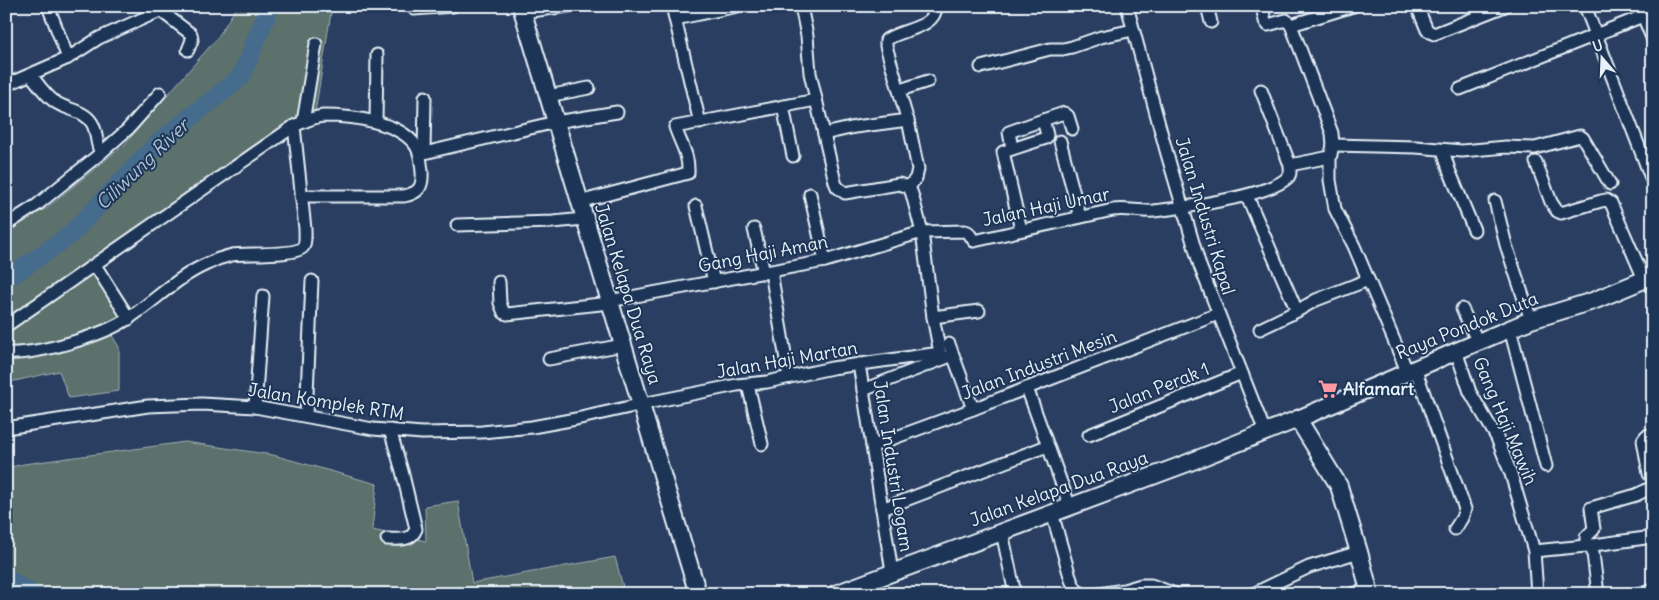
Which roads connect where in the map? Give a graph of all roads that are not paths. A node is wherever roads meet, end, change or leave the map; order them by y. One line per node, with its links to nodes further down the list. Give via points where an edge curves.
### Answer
1 (48, 6): 29 (street)
2 (453, 6): 15 (street)
3 (569, 6): 17 (street)
4 (672, 6): 20 (street)
5 (738, 6): 20 (street)
6 (801, 6): 41 (street)
7 (936, 6): 36 (street, via 934,16 928,22 886,40)
8 (1207, 6): 21 (street)
9 (1262, 6): 22 (street, via 1268,26 1286,20)
10 (1353, 6): 22 (street)
11 (1417, 6): 18 (street, via 1431,34)
12 (1505, 6): 18 (street)
13 (1585, 6): 24 (street)
14 (1129, 7): 23 (street, Jalan Industri Kapal)
15 (414, 8)
16 (166, 9): 27 (street, via 191,34); 29 (street, via 99,38)
17 (522, 9): 39 (main road, Jalan Kelapa Dua Raya)
18 (1477, 11)
19 (1648, 14): 24 (street); 25 (street)
20 (675, 19): 48 (street)
21 (1211, 22)
22 (1292, 26): 53 (street, via 1332,133)
23 (1133, 30): 30 (street); 71 (street, Jalan Industri Kapal)
24 (1597, 34): 35 (street); 62 (street)
25 (1653, 40)
26 (316, 44): 49 (street)
27 (188, 50)
28 (377, 55): 46 (street)
29 (68, 58): 31 (street)
30 (981, 67)
31 (31, 75): 33 (street); 56 (street, via 56,103 77,111 92,122)
32 (928, 81): 36 (street)
33 (6, 85)
34 (590, 88): 39 (street)
35 (1460, 89)
36 (900, 90): 44 (street)
37 (1261, 90): 61 (street)
38 (160, 93): 56 (street, via 128,129)
39 (548, 96): 47 (main road, Jalan Kelapa Dua Raya)
40 (425, 97): 57 (street)
41 (816, 100): 42 (street); 51 (street)
42 (783, 106): 48 (street); 58 (street)
43 (617, 112): 47 (street)
44 (908, 120): 51 (street); 64 (street, via 918,169 916,178)
45 (1043, 120): 50 (street, via 1064,113); 54 (street, via 1009,132); 54 (street, via 1046,138)
46 (376, 122): 49 (street, via 323,116); 57 (street, via 406,135)
47 (556, 122): 57 (street); 69 (main road, Jalan Kelapa Dua Raya)
48 (700, 123): 69 (street, via 675,127 689,164 688,173)
49 (298, 124): 66 (street); 81 (street)
50 (1072, 129)
51 (824, 134): 64 (street, via 835,182 841,191 850,193 899,184)
52 (1060, 141): 72 (street)
53 (1333, 145): 55 (street); 59 (street)
54 (1012, 148): 77 (street, via 1004,150 1002,155)
55 (1443, 150): 63 (street, via 1535,148 1580,136); 78 (street)
56 (100, 153): 75 (street)
57 (422, 153): 66 (street, via 422,186 413,194)
58 (793, 156)
59 (1330, 156): 61 (street); 84 (street, via 1334,209)
60 (1536, 162): 83 (street, via 1557,211 1561,213 1606,200 1611,203)
61 (1290, 165): 67 (street, Jalan Haji Umar, via 1290,175 1285,180)
62 (1653, 183)
63 (1610, 184)
64 (908, 187): 79 (street)
65 (810, 194): 80 (street)
66 (301, 196): 95 (street, via 305,242 300,250 232,256 213,261 166,288)
67 (1247, 196): 71 (street, Jalan Haji Umar); 92 (street)
68 (1495, 201): 96 (street)
69 (579, 202): 73 (main road, Jalan Kelapa Dua Raya)
70 (696, 206): 87 (street)
71 (1182, 206): 72 (street, Jalan Haji Umar, via 1146,212 1126,209); 93 (street, Jalan Industri Kapal)
72 (1080, 218): 77 (street, Jalan Haji Umar)
73 (584, 219): 74 (street); 89 (main road, Jalan Kelapa Dua Raya)
74 (458, 225)
75 (6, 226)
76 (754, 229): 82 (street)
77 (1021, 230): 79 (street, Jalan Haji Umar, via 974,241 965,231)
78 (1474, 230)
79 (922, 232): 80 (street, Gang Haji Aman); 94 (street)
80 (825, 261): 82 (street, Gang Haji Aman)
81 (95, 265): 95 (street); 97 (street)
82 (768, 273): 87 (street, Gang Haji Aman); 110 (street)
83 (1648, 277): 96 (main road, Raya Pondok Duta, via 1593,301)
84 (1368, 280): 92 (street); 108 (street)
85 (312, 281): 117 (street)
86 (499, 282): 89 (street, Gang Haji Aman, via 501,307 507,314)
87 (714, 282): 89 (street, Gang Haji Aman)
88 (263, 296): 115 (street)
89 (610, 302): 102 (main road, Jalan Kelapa Dua Raya)
90 (1462, 309): 100 (street)
91 (979, 311): 94 (street)
92 (1297, 311): 98 (street)
93 (1218, 314): 109 (street, Jalan Industri Kapal); 112 (street, Jalan Industri Mesin)
94 (933, 317): 107 (street, Jalan Haji Martan, via 940,354)
95 (129, 319): 104 (street, via 58,346 28,353)
96 (1531, 320): 99 (main road, Raya Pondok Duta)
97 (6, 326)
98 (1260, 329)
99 (1510, 329): 100 (main road, Raya Pondok Duta); 127 (street)
100 (1478, 342): 103 (main road, Raya Pondok Duta)
101 (949, 344): 105 (street)
102 (623, 346): 106 (street); 114 (main road, Jalan Kelapa Dua Raya)
103 (1456, 351): 108 (main road, Raya Pondok Duta); 138 (street, Gang Haji Mawih, via 1470,392 1497,438)
104 (6, 353)
105 (953, 356): 113 (street); 116 (street)
106 (549, 359)
107 (859, 364): 110 (street, Jalan Haji Martan); 113 (street, Jalan Industri Logam)
108 (1411, 369): 118 (main road, Raya Pondok Duta); 133 (street, via 1464,509)
109 (1242, 373): 121 (street, Jalan Industri Kapal); 123 (street, Jalan Perak 1)
110 (789, 377): 111 (street, Jalan Haji Martan)
111 (748, 385): 114 (street, Jalan Haji Martan); 124 (street)
112 (1027, 388): 116 (street, Jalan Industri Mesin); 126 (street)
113 (863, 390): 125 (street, Jalan Industri Logam)
114 (640, 405): 120 (street, Jalan Komplek RTM, via 561,422 482,432); 144 (main road, Jalan Kelapa Dua Raya)
115 (255, 407): 117 (street, Jalan Komplek RTM); 119 (street, Jalan Komplek RTM, via 208,404 148,406)
116 (974, 409): 125 (street, Jalan Industri Mesin)
117 (306, 416): 120 (street, Jalan Komplek RTM)
118 (1298, 419): 121 (main road, Jalan Kelapa Dua Raya); 139 (main road, via 1339,486)
119 (6, 428)
120 (390, 430): 136 (street, via 416,529 414,535 407,539)
121 (1265, 432): 130 (main road, Jalan Kelapa Dua Raya)
122 (1653, 434): 128 (street, via 1643,440)
123 (1089, 435)
124 (762, 444)
125 (872, 446): 131 (street, Jalan Industri Logam)
126 (1047, 446): 130 (street); 131 (street)
127 (1546, 466)
128 (1649, 474)
129 (1653, 487): 137 (street, via 1590,508 1594,529 1586,537)
130 (1070, 506): 132 (main road, Jalan Kelapa Dua Raya)
131 (882, 509): 140 (street, Jalan Industri Logam)
132 (1052, 513): 134 (main road, Jalan Kelapa Dua Raya); 147 (street, via 1071,580 1076,590)
133 (1455, 529)
134 (1002, 532): 140 (main road, Jalan Kelapa Dua Raya); 146 (street)
135 (1653, 538): 137 (street)
136 (387, 539)
137 (1589, 546): 138 (street); 153 (street)
138 (1534, 551): 152 (street, Gang Haji Mawih)
139 (1359, 552): 143 (main road); 150 (street, via 1308,568)
140 (892, 572): 145 (main road, Jalan Kelapa Dua Raya)
141 (1653, 590): 154 (street)
142 (1125, 592): 148 (street); 149 (street, via 1150,585)
143 (1370, 592): 151 (street)
144 (698, 594)
145 (834, 594)
146 (1014, 594)
147 (1083, 594)
148 (1099, 594)
149 (1175, 594)
150 (1252, 594)
151 (1353, 594)
152 (1537, 594)
153 (1598, 594)
154 (1637, 594)

